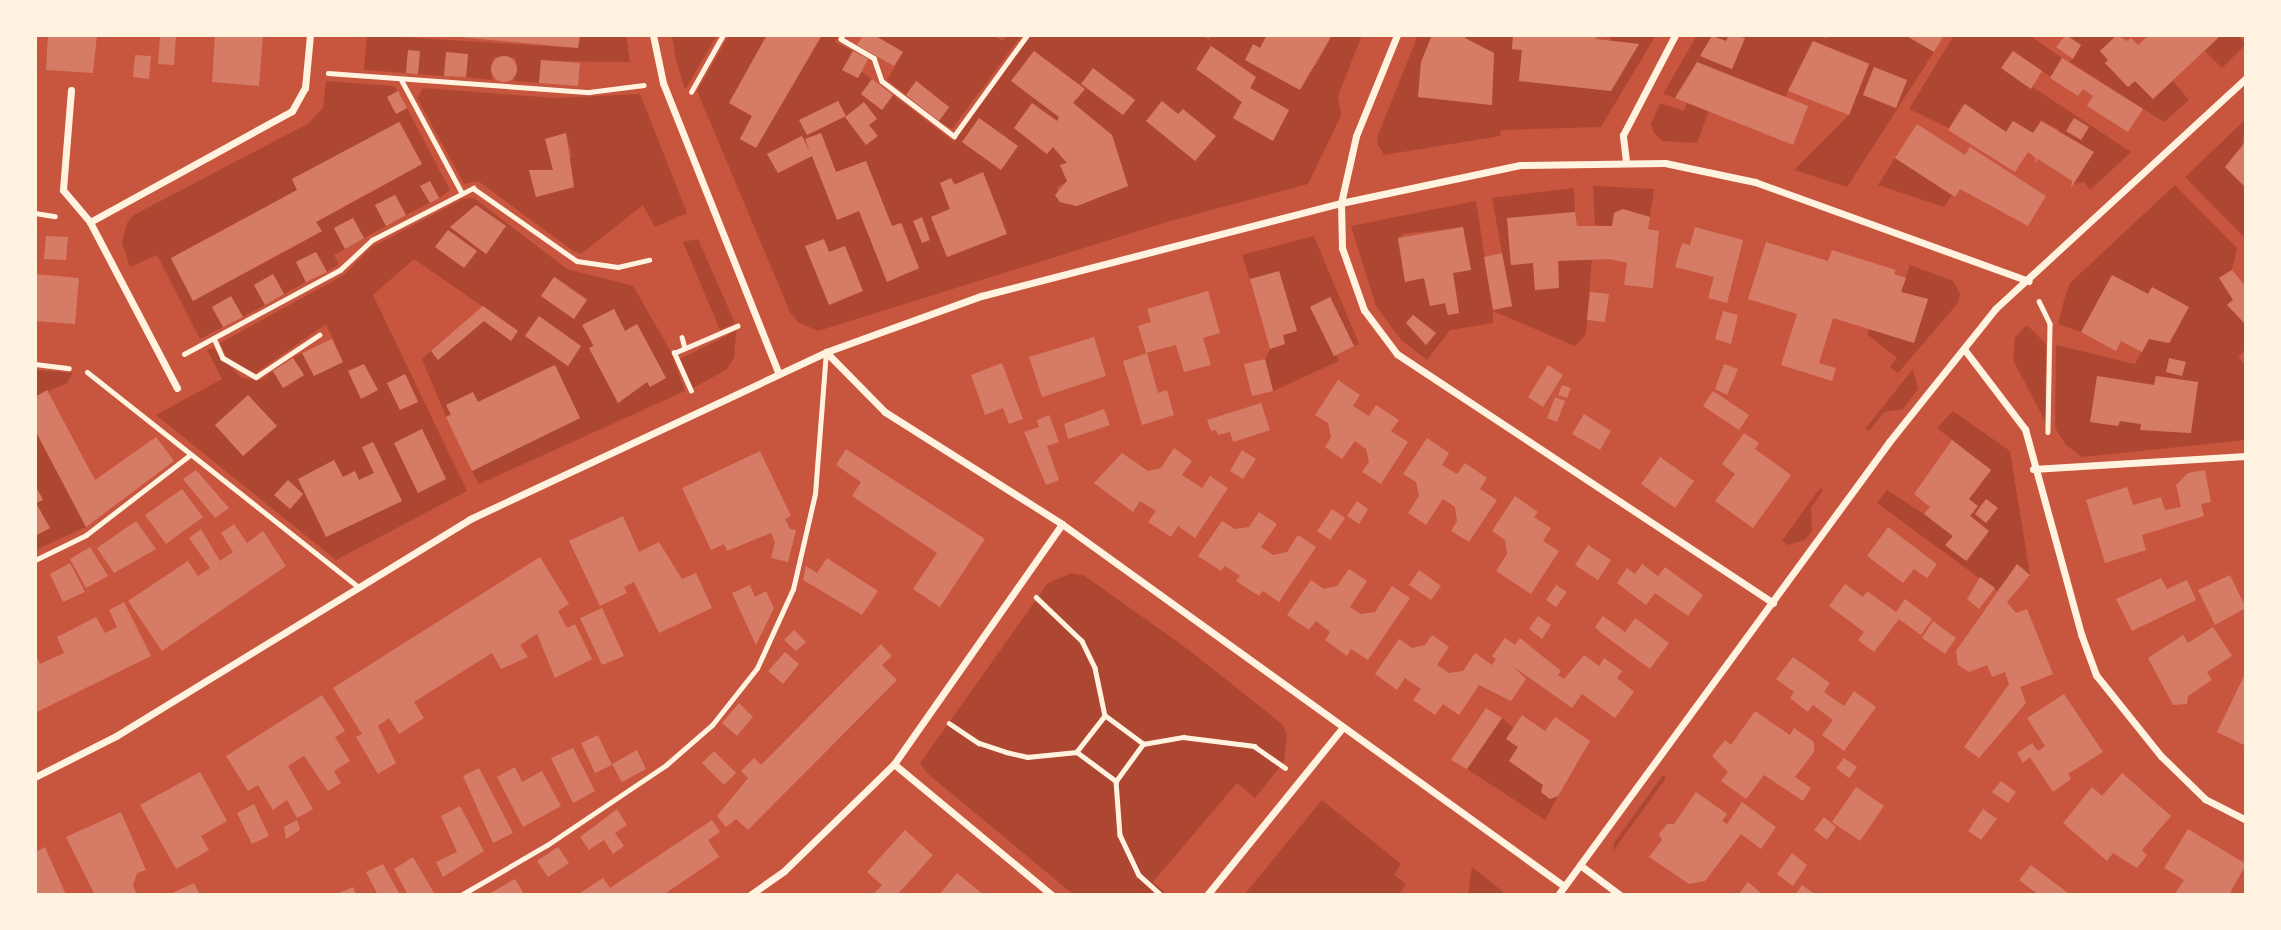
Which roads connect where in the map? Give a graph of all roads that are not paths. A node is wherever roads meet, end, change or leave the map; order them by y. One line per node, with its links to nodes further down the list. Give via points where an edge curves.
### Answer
1 (310, 35): 9 (street, via 300,101 292,111)
2 (653, 35): 14 (street, via 663,83)
3 (1397, 35): 8 (street, via 1356,136)
4 (1675, 35): 7 (street, via 1623,135)
5 (2246, 78): 10 (street)
6 (71, 90): 9 (street, via 63,190)
7 (1626, 161): 8 (street, via 1520,165); 10 (street, via 1665,163 1755,182)
8 (1341, 203): 12 (street, via 981,296); 22 (street, via 1342,248 1364,310 1397,355)
9 (90, 222): 15 (street)
10 (2029, 281): 11 (street, via 1995,309)
11 (1964, 349): 18 (street, via 2025,429); 22 (street, via 1889,442)
12 (826, 352): 14 (street); 19 (street, via 885,412); 29 (lane, via 815,494 793,589 757,668 712,724 666,765 548,845)
13 (87, 372): 16 (lane)
14 (779, 374): 21 (street, via 470,519)
15 (177, 388)
16 (190, 455): 20 (lane, via 86,535); 21 (lane)
17 (2246, 456): 18 (street)
18 (2034, 469): 26 (street, via 2096,675 2161,756 2196,791)
19 (1062, 524): 23 (street); 24 (street)
20 (35, 559)
21 (356, 585): 25 (street, via 116,736)
22 (1773, 603): 27 (street)
23 (1343, 727): 28 (street); 32 (street)
24 (894, 764): 30 (street, via 784,871); 31 (street)
25 (35, 776)
26 (2246, 820)
27 (1580, 865): 28 (street); 34 (street)
28 (1564, 886): 33 (street)
29 (461, 895)
30 (750, 895)
31 (1052, 895)
32 (1207, 895)
33 (1558, 895)
34 (1620, 895)

